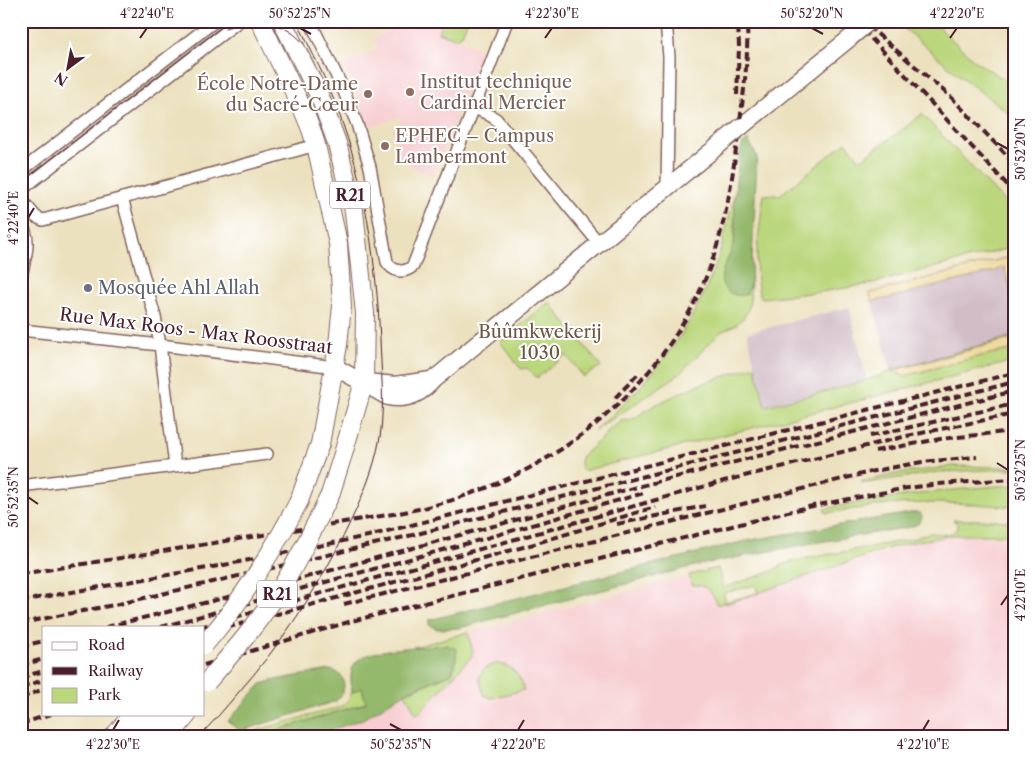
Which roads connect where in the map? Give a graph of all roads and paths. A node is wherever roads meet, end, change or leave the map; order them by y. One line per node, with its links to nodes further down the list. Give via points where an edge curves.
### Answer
1 (215, 21): 11 (street)
2 (239, 21): 13 (street)
3 (260, 21): 10 (main road, R21, via 304,112)
4 (282, 21): 22 (main road, R21, via 320,97 337,142 354,211 365,313)
5 (310, 21): 9 (street, via 357,124 371,174 387,262 396,271 413,266)
6 (507, 21): 9 (street)
7 (666, 21): 12 (street, via 669,57)
8 (870, 21): 12 (street, Rue Max Roos - Max Roosstraat, bridge)
9 (474, 108): 17 (street, via 496,119)
10 (316, 145): 14 (street); 21 (main road, R21, via 338,243 342,306)
11 (21, 171)
12 (667, 187): 17 (street, Rue Max Roos - Max Roosstraat)
13 (21, 190)
14 (122, 198): 15 (street, via 43,220 36,218); 20 (street)
15 (21, 199)
16 (21, 224): 18 (street, via 28,239)
17 (598, 242): 22 (street, Rue Max Roos - Max Roosstraat, via 424,390 396,399 383,395)
18 (21, 277)
19 (21, 330): 20 (street, Rue Max Roos - Max Roosstraat)
20 (160, 345): 21 (street, Rue Max Roos - Max Roosstraat); 24 (street)
21 (335, 367): 22 (street, Rue Max Roos - Max Roosstraat); 26 (main road, R21, bridge, via 320,444 299,501 256,577)
22 (364, 382): 27 (main road, R21, bridge, via 330,495 287,579)
23 (268, 454): 24 (street)
24 (176, 466): 25 (street)
25 (21, 486)
26 (205, 644)
27 (205, 685)
28 (131, 716): 33 (main road)
29 (149, 716): 34 (main road)
30 (168, 716): 35 (main road)
31 (186, 716): 32 (main road)
32 (171, 734)
33 (113, 737)
34 (131, 737)
35 (150, 737)

